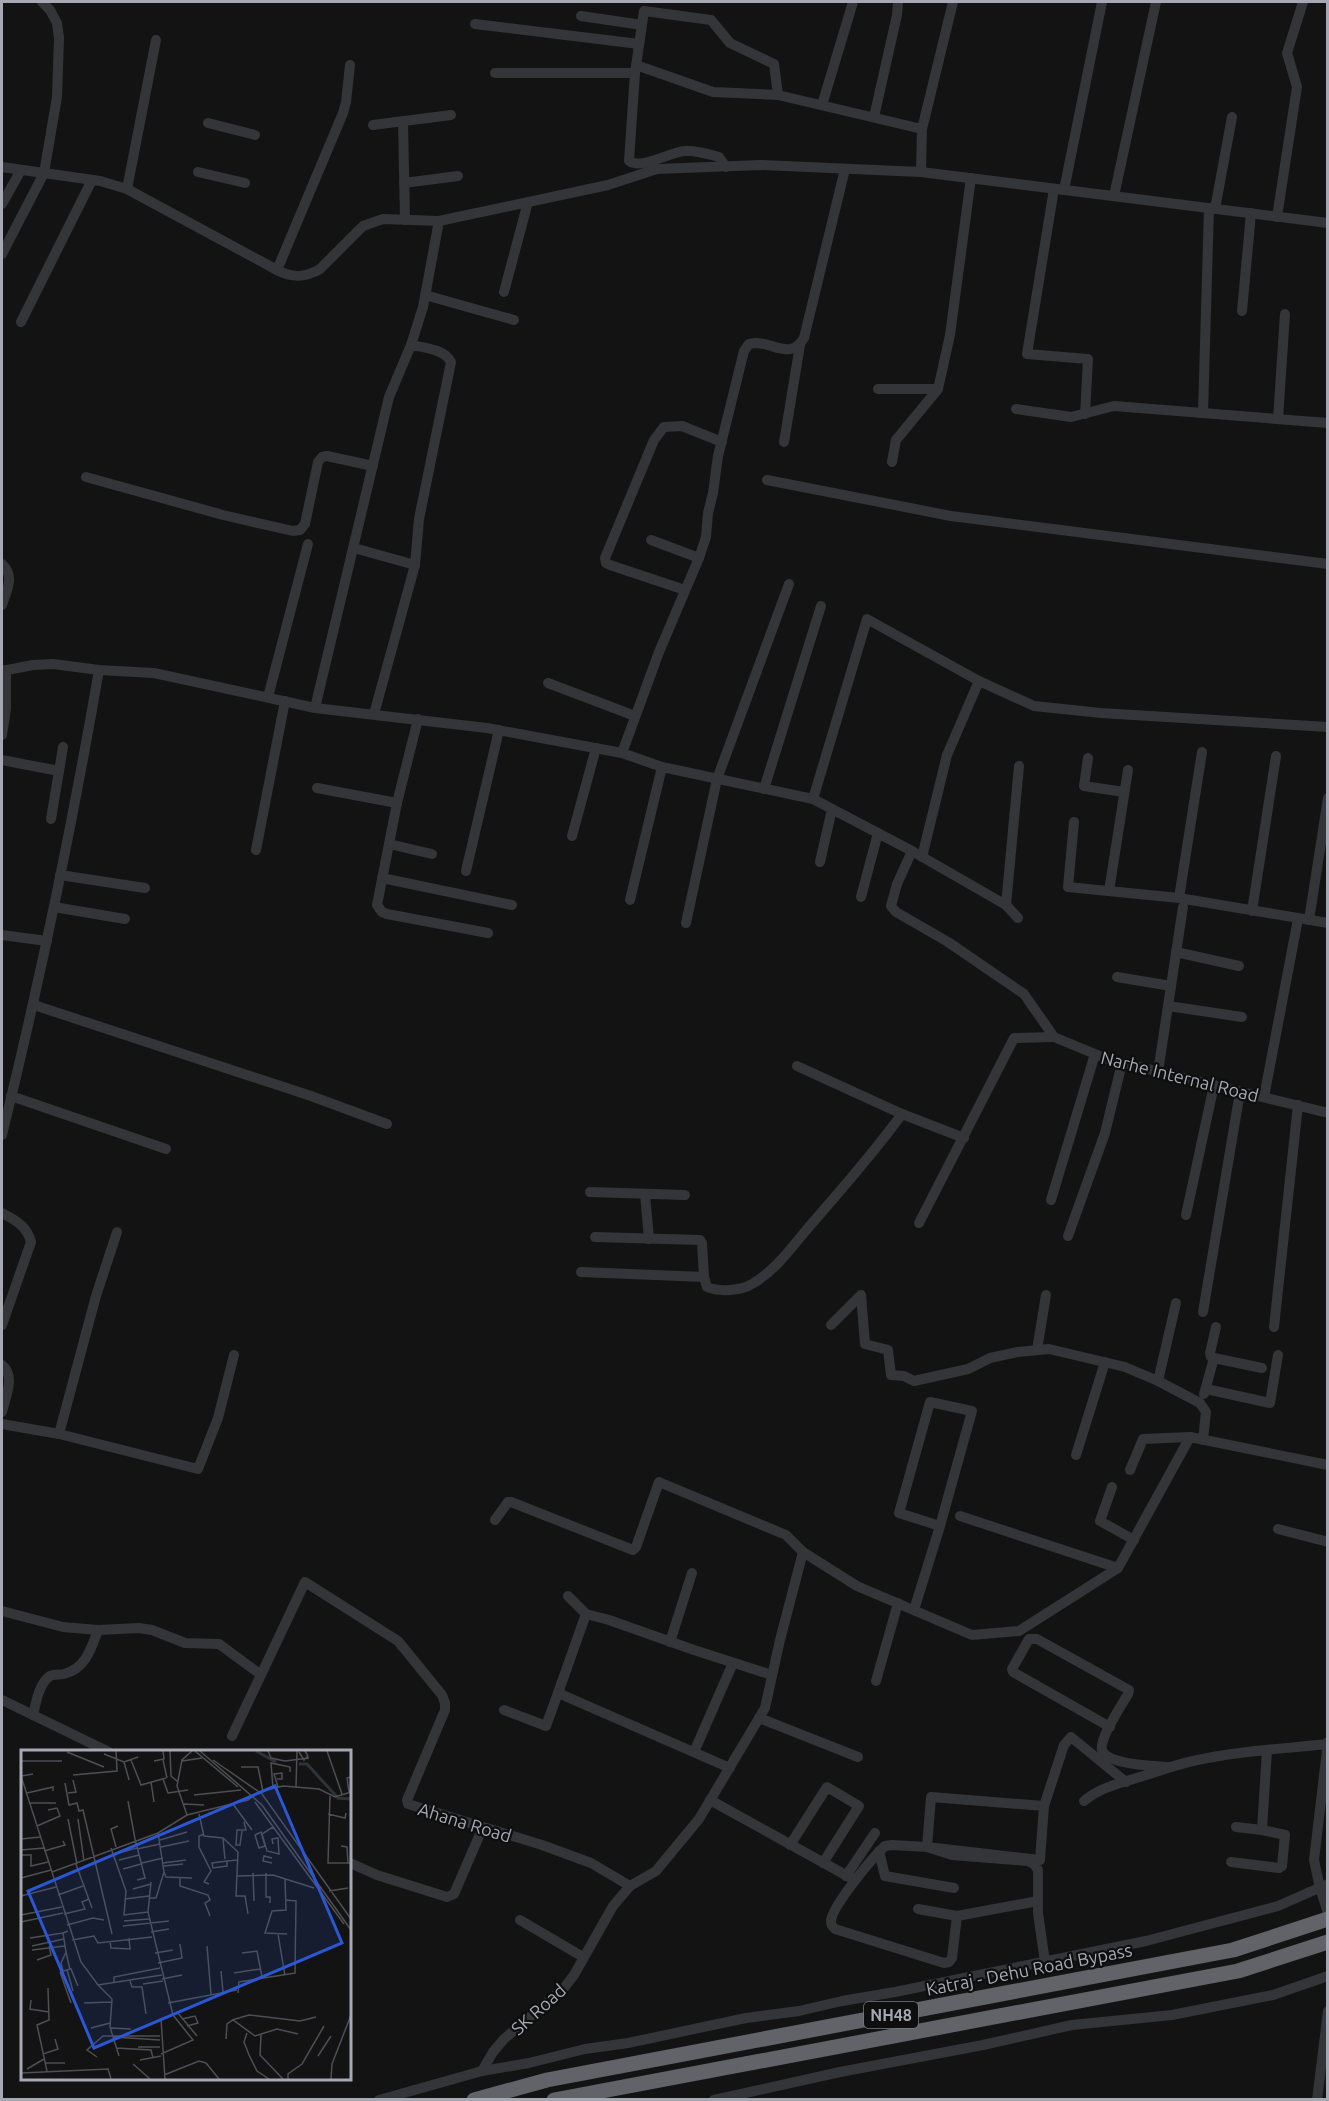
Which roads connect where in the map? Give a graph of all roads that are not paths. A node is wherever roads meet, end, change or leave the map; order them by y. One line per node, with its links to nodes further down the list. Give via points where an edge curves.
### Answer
1 (42, 2): 35 (street, via 57,23 58,38 57,97)
2 (667, 2): 10 (street)
3 (853, 2): 20 (street)
4 (898, 2): 22 (street)
5 (953, 2): 27 (street)
6 (1102, 2): 42 (street)
7 (1156, 2): 43 (street)
8 (1303, 2): 48 (street, via 1287,52 1297,87)
9 (645, 6): 10 (street); 13 (street)
10 (665, 14): 19 (street, via 711,20 730,43 774,64)
11 (581, 16): 13 (street)
12 (475, 24): 15 (street)
13 (642, 25): 15 (street)
14 (156, 40): 41 (street)
15 (639, 44): 17 (street)
16 (350, 65): 53 (street, via 343,113)
17 (635, 69): 18 (street); 19 (street, via 714,92); 29 (street, via 629,161 640,165 685,151 719,157)
18 (495, 73)
19 (778, 94): 20 (street)
20 (822, 105): 22 (street)
21 (451, 115): 24 (street)
22 (874, 117): 27 (street)
23 (1232, 117): 46 (street)
24 (403, 121): 26 (street); 40 (street)
25 (208, 123): 28 (street)
26 (373, 124)
27 (922, 129): 34 (street)
28 (255, 135)
29 (726, 166): 31 (street); 44 (street, via 657,169 608,185)
30 (2, 167): 32 (street)
31 (845, 169): 34 (street); 61 (street)
32 (21, 170): 35 (street); 45 (street)
33 (198, 172): 39 (street)
34 (921, 172): 37 (street)
35 (44, 173): 38 (street); 52 (street)
36 (458, 176): 40 (street)
37 (971, 178): 42 (street); 63 (street, via 950,335)
38 (92, 180): 41 (street); 59 (street)
39 (245, 183)
40 (404, 183): 49 (street)
41 (128, 189): 53 (street)
42 (1059, 189): 43 (street); 66 (street, via 1027,354 1088,359)
43 (1114, 196): 46 (street)
44 (528, 202): 50 (street); 54 (street)
45 (2, 204)
46 (1212, 208): 47 (street); 65 (street)
47 (1251, 213): 48 (street); 56 (street)
48 (1277, 217): 51 (street)
49 (405, 220): 50 (street); 53 (street, via 383,219 363,226 314,273 294,277)
50 (439, 221): 55 (street)
51 (1328, 223)
52 (2, 254)
53 (277, 270)
54 (504, 292)
55 (425, 295): 58 (street); 60 (street)
56 (1242, 311)
57 (1285, 314): 67 (street)
58 (514, 320)
59 (21, 322)
60 (411, 345): 72 (street, via 389,397); 81 (street, via 442,353 451,362 419,519)
61 (800, 345): 69 (street, via 791,350 757,343 745,347); 70 (street)
62 (878, 389): 63 (street)
63 (938, 389): 71 (street, via 896,440)
64 (1016, 409): 66 (street, via 1071,417)
65 (1203, 413): 66 (street, via 1114,406); 67 (street)
66 (1085, 414)
67 (1278, 419): 68 (street)
68 (1328, 423)
69 (722, 442): 78 (street); 83 (street, via 682,426 664,427 654,440 604,558 610,565)
70 (784, 442)
71 (892, 462)
72 (373, 466): 73 (street, via 322,457 305,524 293,531 223,516); 77 (street)
73 (86, 477)
74 (767, 480): 80 (street, via 951,516)
75 (651, 540): 78 (street)
76 (308, 544): 90 (street)
77 (354, 548): 81 (street); 92 (street)
78 (699, 558): 83 (street)
79 (2, 564): 84 (street, via 9,583)
80 (1328, 564)
81 (416, 565): 94 (street)
82 (789, 584): 111 (street)
83 (685, 590): 95 (street)
84 (2, 605)
85 (821, 606): 113 (street)
86 (99, 670): 87 (street, via 53,664); 90 (street, via 174,676); 130 (street)
87 (4, 671): 93 (street)
88 (978, 681): 97 (street, via 1034,706); 116 (street, via 867,620); 127 (street, via 947,755)
89 (548, 682): 95 (street)
90 (268, 697): 91 (street)
91 (285, 701): 92 (street); 124 (street)
92 (315, 708): 94 (street)
93 (4, 710): 99 (street)
94 (374, 714): 96 (street)
95 (635, 716): 103 (street)
96 (418, 719): 98 (street); 117 (street)
97 (1328, 727)
98 (499, 730): 101 (street); 129 (street)
99 (2, 735)
100 (63, 747): 110 (street)
101 (596, 748): 103 (street); 122 (street)
102 (1202, 752): 136 (street)
103 (622, 753): 108 (street)
104 (1276, 756): 140 (street)
105 (1088, 758): 114 (street, via 1083,786)
106 (2, 760): 110 (street)
107 (1019, 766): 138 (street)
108 (662, 767): 111 (street); 135 (street)
109 (1128, 770): 114 (street)
110 (59, 771): 119 (street)
111 (717, 779): 113 (street); 144 (street)
112 (317, 788): 117 (street)
113 (764, 789): 116 (street)
114 (1124, 792): 133 (street)
115 (1328, 798): 143 (street)
116 (813, 799): 118 (street)
117 (397, 803): 123 (street)
118 (832, 809): 121 (street); 128 (street)
119 (51, 819)
120 (1074, 822): 133 (street, via 1068,887)
121 (878, 833): 125 (street); 134 (street)
122 (572, 836)
123 (389, 844): 126 (street); 131 (street)
124 (256, 850)
125 (912, 851): 127 (street); 156 (street, via 891,906 1024,994)
126 (432, 854)
127 (922, 857): 138 (street)
128 (820, 862)
129 (466, 871)
130 (60, 875): 132 (street); 139 (street)
131 (382, 878): 137 (street); 146 (street, via 377,905 382,912)
132 (145, 888)
133 (1109, 891): 136 (street)
134 (861, 897)
135 (630, 900)
136 (1181, 902): 140 (street); 149 (street)
137 (512, 905)
138 (1006, 905): 141 (street)
139 (54, 907): 142 (street); 148 (street)
140 (1252, 910): 143 (street)
141 (1018, 918)
142 (125, 919)
143 (1304, 919): 145 (street); 164 (street)
144 (686, 923)
145 (1328, 923)
146 (489, 933)
147 (2, 935): 148 (street)
148 (47, 941): 153 (street)
149 (1176, 952): 150 (street); 152 (street)
150 (1239, 966)
151 (1117, 977): 152 (street)
152 (1171, 986): 154 (street)
153 (34, 1005): 163 (street); 168 (street)
154 (1168, 1006): 155 (street); 160 (street)
155 (1242, 1017)
156 (1054, 1037): 157 (street, Narhe Internal Road); 170 (street, via 1014,1038)
157 (1095, 1054): 158 (street, Narhe Internal Road); 175 (street)
158 (1122, 1063): 160 (street, Narhe Internal Road); 181 (street, via 1105,1133)
159 (797, 1066): 167 (street)
160 (1158, 1072): 161 (street, Narhe Internal Road)
161 (1214, 1085): 162 (street, Narhe Internal Road); 177 (street)
162 (1240, 1092): 164 (street, Narhe Internal Road); 187 (street)
163 (11, 1096): 169 (street); 171 (street)
164 (1264, 1097): 165 (street, Narhe Internal Road)
165 (1298, 1106): 166 (street, Narhe Internal Road); 191 (street)
166 (1328, 1113)
167 (902, 1114): 170 (street); 184 (street, via 775,1266 751,1285 734,1289 707,1287)
168 (387, 1124)
169 (2, 1135)
170 (964, 1138): 178 (street)
171 (166, 1149)
172 (590, 1192): 173 (street)
173 (645, 1194): 174 (street); 182 (street)
174 (685, 1195)
175 (1051, 1200)
176 (2, 1213): 188 (street, via 24,1227 31,1242)
177 (1186, 1215)
178 (919, 1223)
179 (117, 1232): 204 (street)
180 (594, 1236): 182 (street)
181 (1068, 1236)
182 (649, 1239): 184 (street, via 700,1240)
183 (581, 1272): 184 (street)
184 (704, 1277)
185 (1046, 1295): 192 (street)
186 (1176, 1303): 199 (street)
187 (1203, 1312)
188 (2, 1325)
189 (831, 1325): 192 (street, via 861,1295 865,1344 888,1350 891,1375 914,1381 968,1369 990,1358)
190 (1216, 1327): 195 (street, via 1210,1353)
191 (1274, 1327)
192 (1037, 1350): 196 (street, via 1049,1349)
193 (234, 1355): 204 (street, via 218,1418 198,1469)
194 (1278, 1355): 200 (street, via 1270,1403)
195 (1214, 1358): 198 (street); 200 (street)
196 (1105, 1362): 199 (street); 207 (street)
197 (2, 1365): 202 (street, via 10,1378)
198 (1262, 1368)
199 (1158, 1381): 201 (street)
200 (1206, 1389): 201 (street)
201 (1200, 1403): 206 (street, via 1206,1412)
202 (2, 1412)
203 (2, 1424): 204 (street)
204 (59, 1434)
205 (1190, 1437): 206 (street); 209 (street, via 1143,1439); 215 (street)
206 (1203, 1440): 208 (street)
207 (1076, 1455)
208 (1328, 1465)
209 (1130, 1470)
210 (1112, 1487): 215 (street, via 1100,1521)
211 (960, 1516): 218 (street)
212 (495, 1520): 217 (street, via 509,1502 633,1550 659,1482 786,1535)
213 (940, 1526): 213 (street, via 899,1513 930,1402 972,1411); 222 (street)
214 (1278, 1529): 216 (street)
215 (1134, 1540): 218 (street)
216 (1328, 1542)
217 (803, 1552): 221 (street, via 857,1586); 229 (street)
218 (1118, 1568): 222 (street, via 1019,1631 972,1635)
219 (692, 1573): 226 (street)
220 (568, 1596): 224 (street)
221 (898, 1603): 222 (street); 230 (street)
222 (914, 1610)
223 (2, 1611): 225 (street, via 63,1627)
224 (586, 1614): 226 (street); 231 (street)
225 (98, 1630): 228 (street, via 139,1628 185,1643 219,1644); 234 (street, via 82,1665 66,1674 51,1675 42,1684)
226 (670, 1642): 227 (street)
227 (734, 1663): 229 (street); 241 (street)
228 (260, 1674): 237 (street); 249 (street, Ahana Road, via 305,1582 398,1641 445,1703 408,1804)
229 (772, 1675): 235 (street)
230 (876, 1681)
231 (558, 1693): 233 (street, via 546,1726); 241 (street)
232 (2, 1700): 234 (street)
233 (504, 1710)
234 (33, 1715): 239 (street)
235 (759, 1718): 242 (street); 244 (street)
236 (1110, 1726): 236 (street, via 1128,1694 1126,1688 1037,1639 1029,1639 1013,1672); 243 (street, via 1102,1746 1106,1756)
237 (232, 1736)
238 (1327, 1743): 240 (street); 260 (street, via 1314,1860)
239 (106, 1750)
240 (1267, 1750): 243 (street); 251 (street)
241 (694, 1752): 244 (street)
242 (858, 1758)
243 (1169, 1767): 245 (street)
244 (730, 1768): 246 (street)
245 (1126, 1782): 247 (street, via 1093,1793); 248 (street, via 1071,1737 1064,1745)
246 (710, 1800): 253 (street); 259 (street, via 656,1871)
247 (1084, 1801)
248 (1044, 1806): 254 (street, via 932,1797); 254 (street, via 1040,1860)
249 (483, 1827): 257 (street, via 458,1887 447,1897); 259 (street, Ahana Road, via 591,1863)
250 (1236, 1827): 251 (street)
251 (1262, 1830): 256 (street, via 1285,1834 1282,1866)
252 (875, 1833): 258 (street, via 848,1877)
253 (790, 1845): 258 (street); 258 (street, via 827,1787 859,1806)
254 (927, 1847): 255 (street, via 892,1845); 262 (street, via 952,1855 1028,1861 1038,1870)
255 (879, 1851): 261 (street, via 885,1876); 265 (street, via 844,1894 831,1918 835,1929 944,1963 952,1958)
256 (1231, 1862)
257 (351, 1863)
258 (823, 1863)
259 (630, 1886): 269 (street, SK Road, via 613,1906)
260 (1324, 1886): 264 (street); 270 (street, via 1278,1906 1146,1941)
261 (954, 1888)
262 (1038, 1901): 265 (street); 270 (street)
263 (918, 1909): 265 (street)
264 (1328, 1913)
265 (957, 1916)
266 (1328, 1919): 276 (highway, Katraj - Dehu Road Bypass / NH48, via 1233,1950 547,2080)
267 (520, 1920): 269 (street)
268 (1321, 1944): 277 (highway, NH48, via 1238,1971)
269 (583, 1957): 273 (street, SK Road, via 564,1988 504,2039)
270 (1045, 1962): 273 (street)
271 (1328, 1976): 278 (street, via 1273,1995 1172,2015 1072,2025)
272 (1328, 2012): 274 (street)
273 (482, 2071): 275 (street)
274 (1324, 2080): 279 (street)
275 (385, 2099)
276 (474, 2100)
277 (554, 2100)
278 (714, 2100)
279 (1317, 2100)

